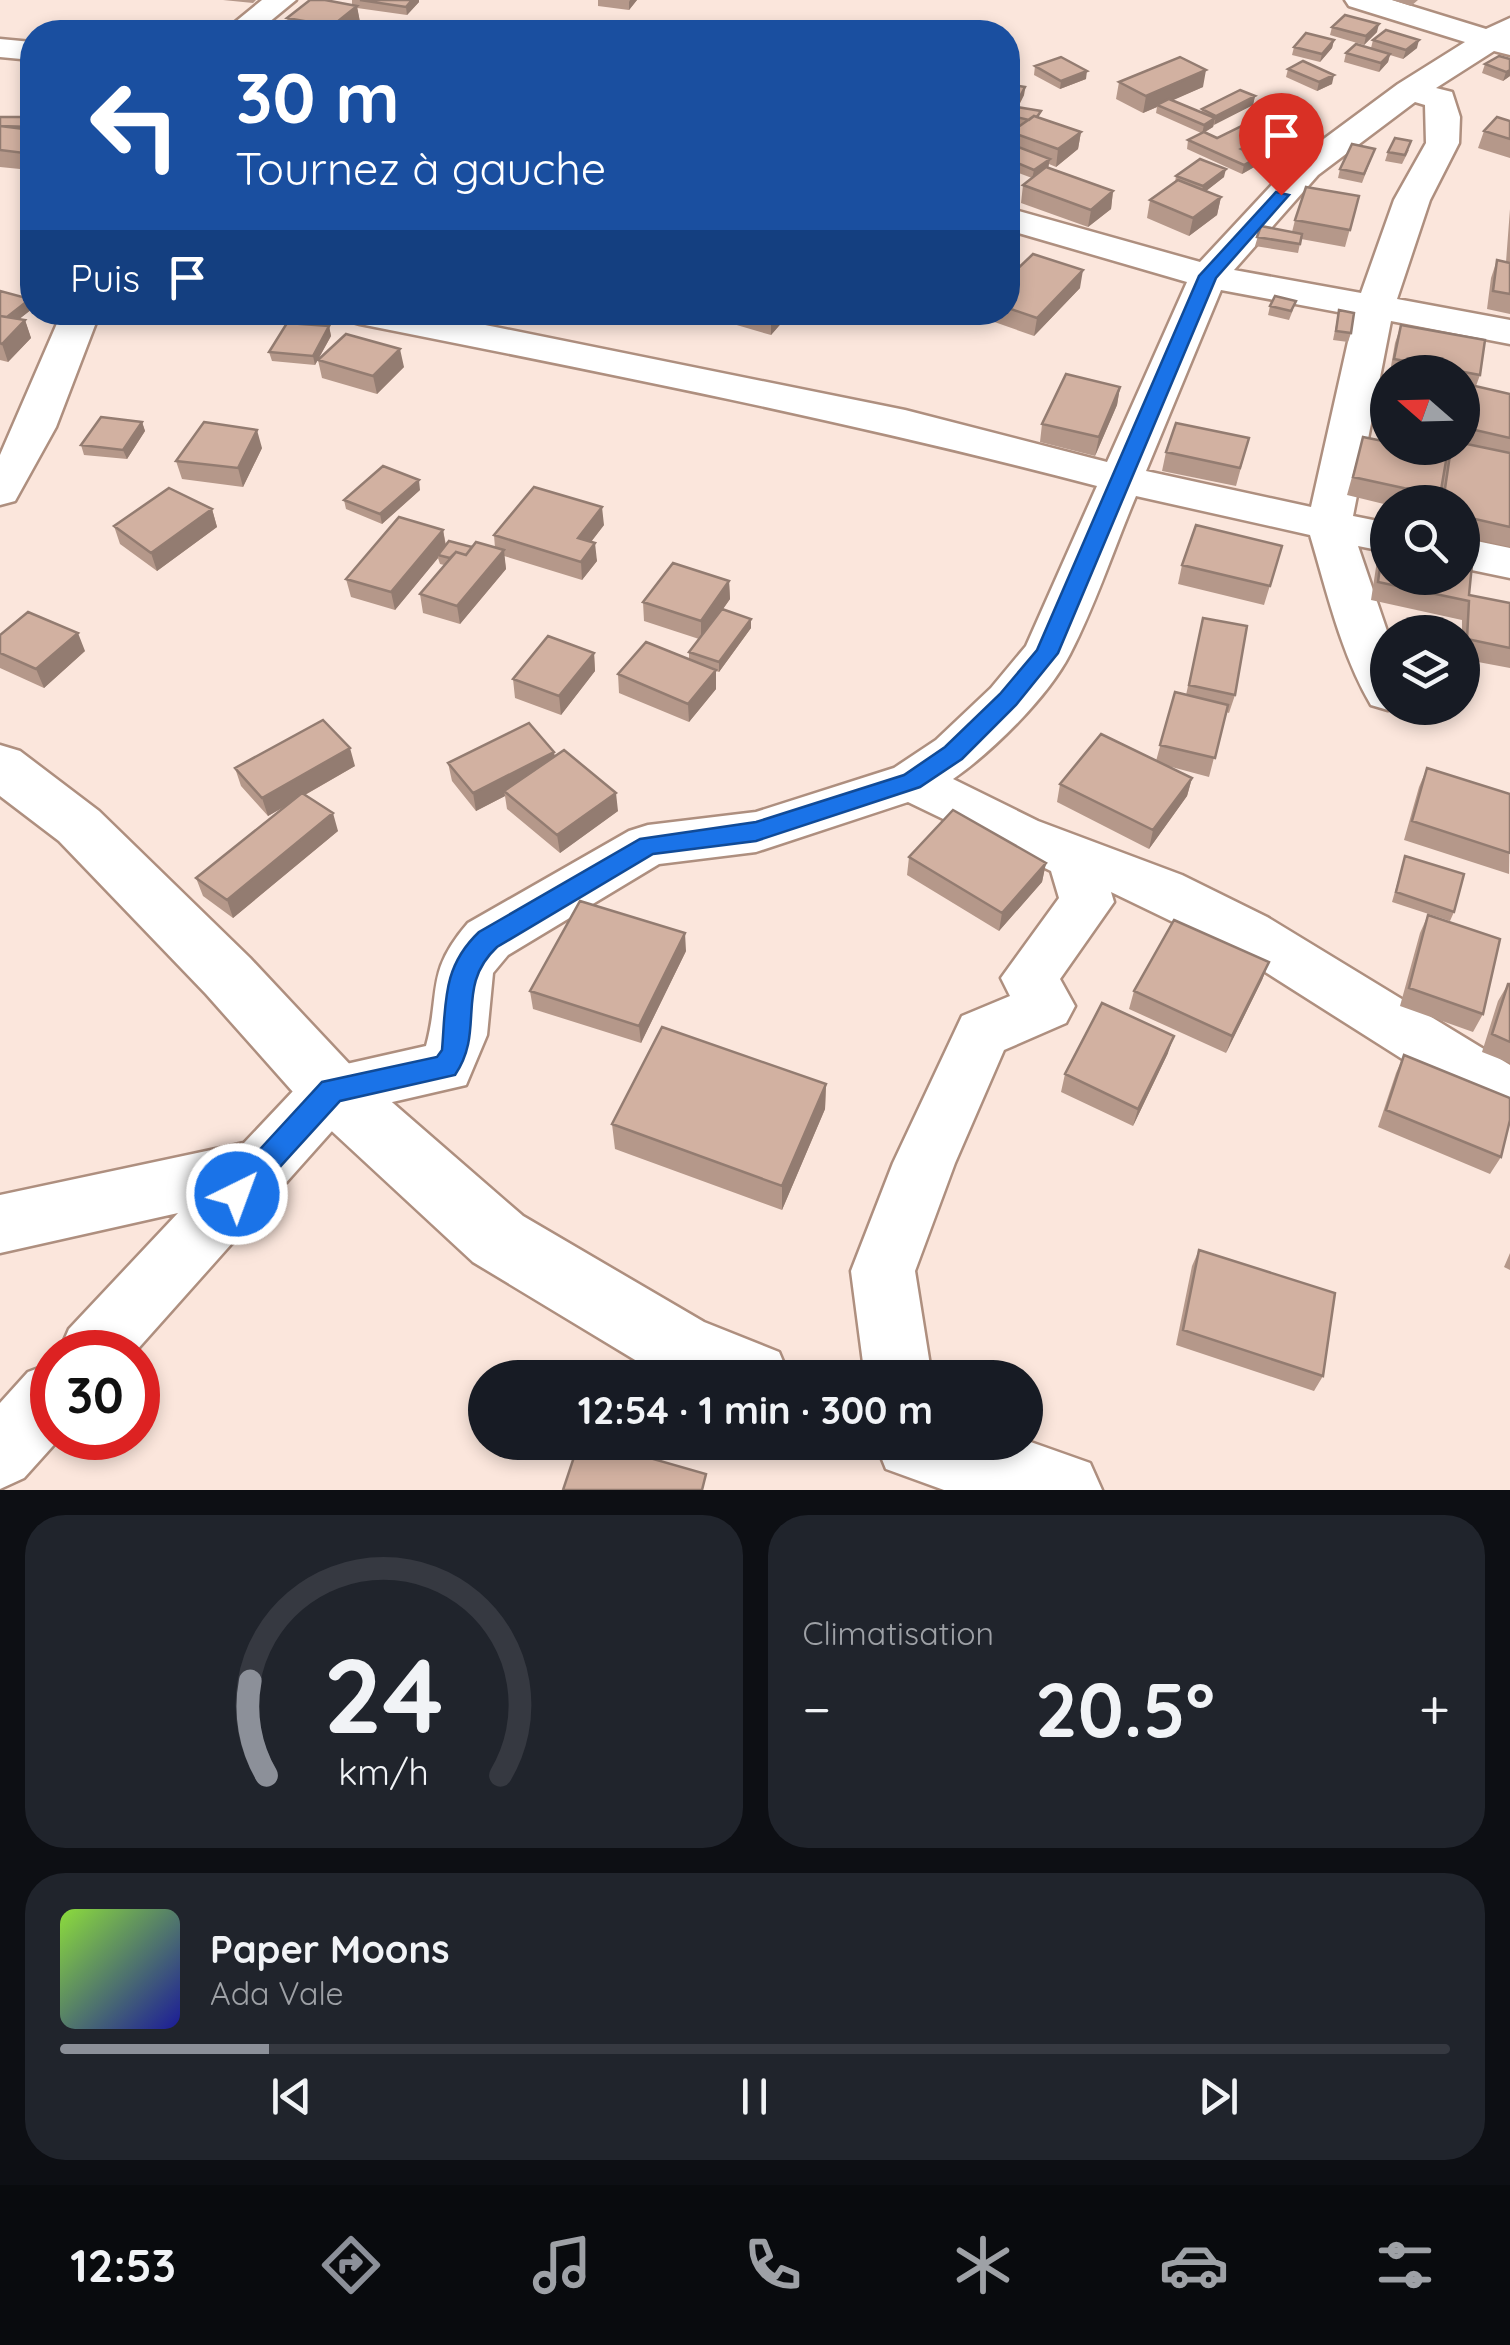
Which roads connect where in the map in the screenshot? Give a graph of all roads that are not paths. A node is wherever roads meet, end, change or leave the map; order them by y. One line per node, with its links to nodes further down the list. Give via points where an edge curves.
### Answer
1 (280, 0): 3 (street)
2 (1360, 0): 4 (street)
3 (254, 20)
4 (1504, 37): 5 (street)
5 (1409, 92): 7 (street, via 1306,168); 8 (street, via 1440,99 1447,124)
6 (1020, 222): 7 (street)
7 (1208, 276): 8 (street); 12 (street)
8 (1375, 307): 11 (street); 14 (street)
9 (76, 325): 13 (street)
10 (426, 325): 12 (street, via 905,423)
11 (1510, 332)
12 (1121, 480): 14 (street); 20 (street, via 1047,653 954,753)
13 (0, 491)
14 (1329, 526): 15 (street); 18 (street)
15 (1370, 534)
16 (1480, 557): 17 (street)
17 (1510, 563)
18 (1370, 649)
19 (0, 766): 22 (main road, via 79,826)
20 (912, 781): 21 (street); 22 (street, via 756,832 648,846 470,957 455,1053 446,1067)
21 (1018, 835): 23 (street, via 1163,890 1248,933); 28 (street, via 1074,858 1087,902 1029,978 1046,1006 982,1033 917,1181 883,1271)
22 (332, 1090): 24 (street); 27 (main road, via 498,1240)
23 (1510, 1096)
24 (261, 1167): 25 (street); 26 (street)
25 (0, 1224)
26 (112, 1330)
27 (709, 1360)
28 (897, 1360)
29 (30, 1421): 30 (street)
30 (0, 1454)
31 (972, 1460): 32 (main road)
32 (1063, 1490)

